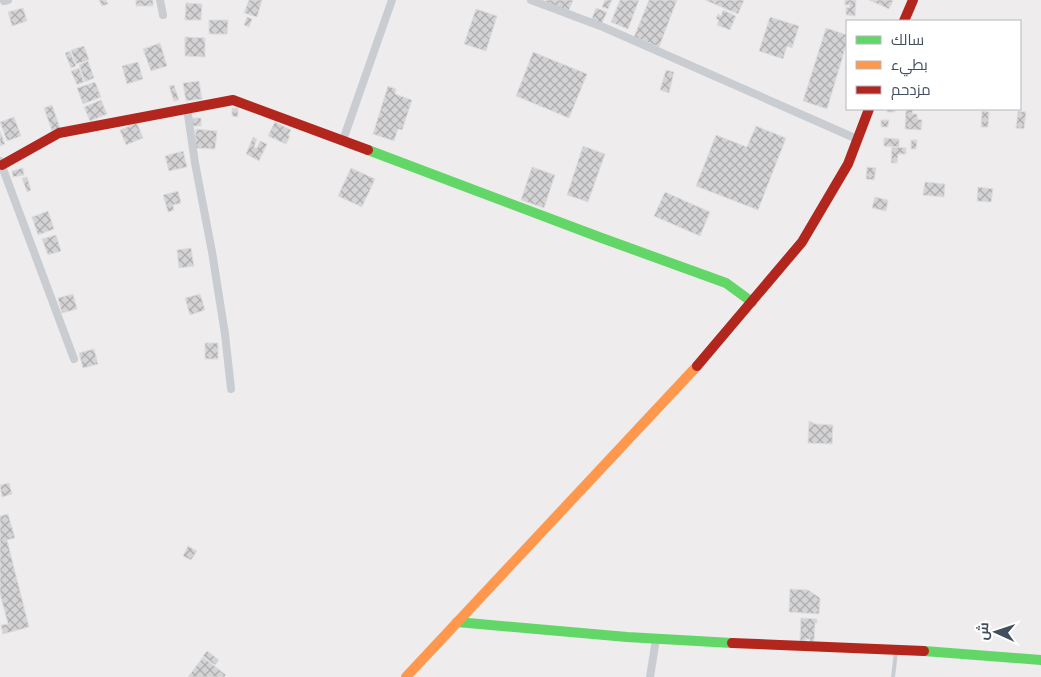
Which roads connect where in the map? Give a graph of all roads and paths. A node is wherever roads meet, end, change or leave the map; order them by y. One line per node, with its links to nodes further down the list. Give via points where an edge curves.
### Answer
1 (160, 0): 5 (street)
2 (392, 0): 10 (street)
3 (531, 0): 9 (street, via 603,27)
4 (913, 0): 6 (street)
5 (163, 15)
6 (904, 20)
7 (187, 108): 10 (street, via 233,100); 11 (street, via 59,133); 14 (street, via 225,334)
8 (869, 110): 9 (street)
9 (857, 139): 12 (street, via 848,164 802,242)
10 (342, 140): 12 (street, via 726,283)
11 (1, 163): 13 (street)
12 (752, 302): 15 (street, via 703,360)
13 (74, 359)
14 (231, 389)
15 (457, 622): 16 (street); 19 (street)
16 (656, 639): 17 (street); 20 (street)
17 (896, 650): 18 (street); 21 (lane)
18 (1041, 660)
19 (406, 677)
20 (650, 677)
21 (893, 677)

